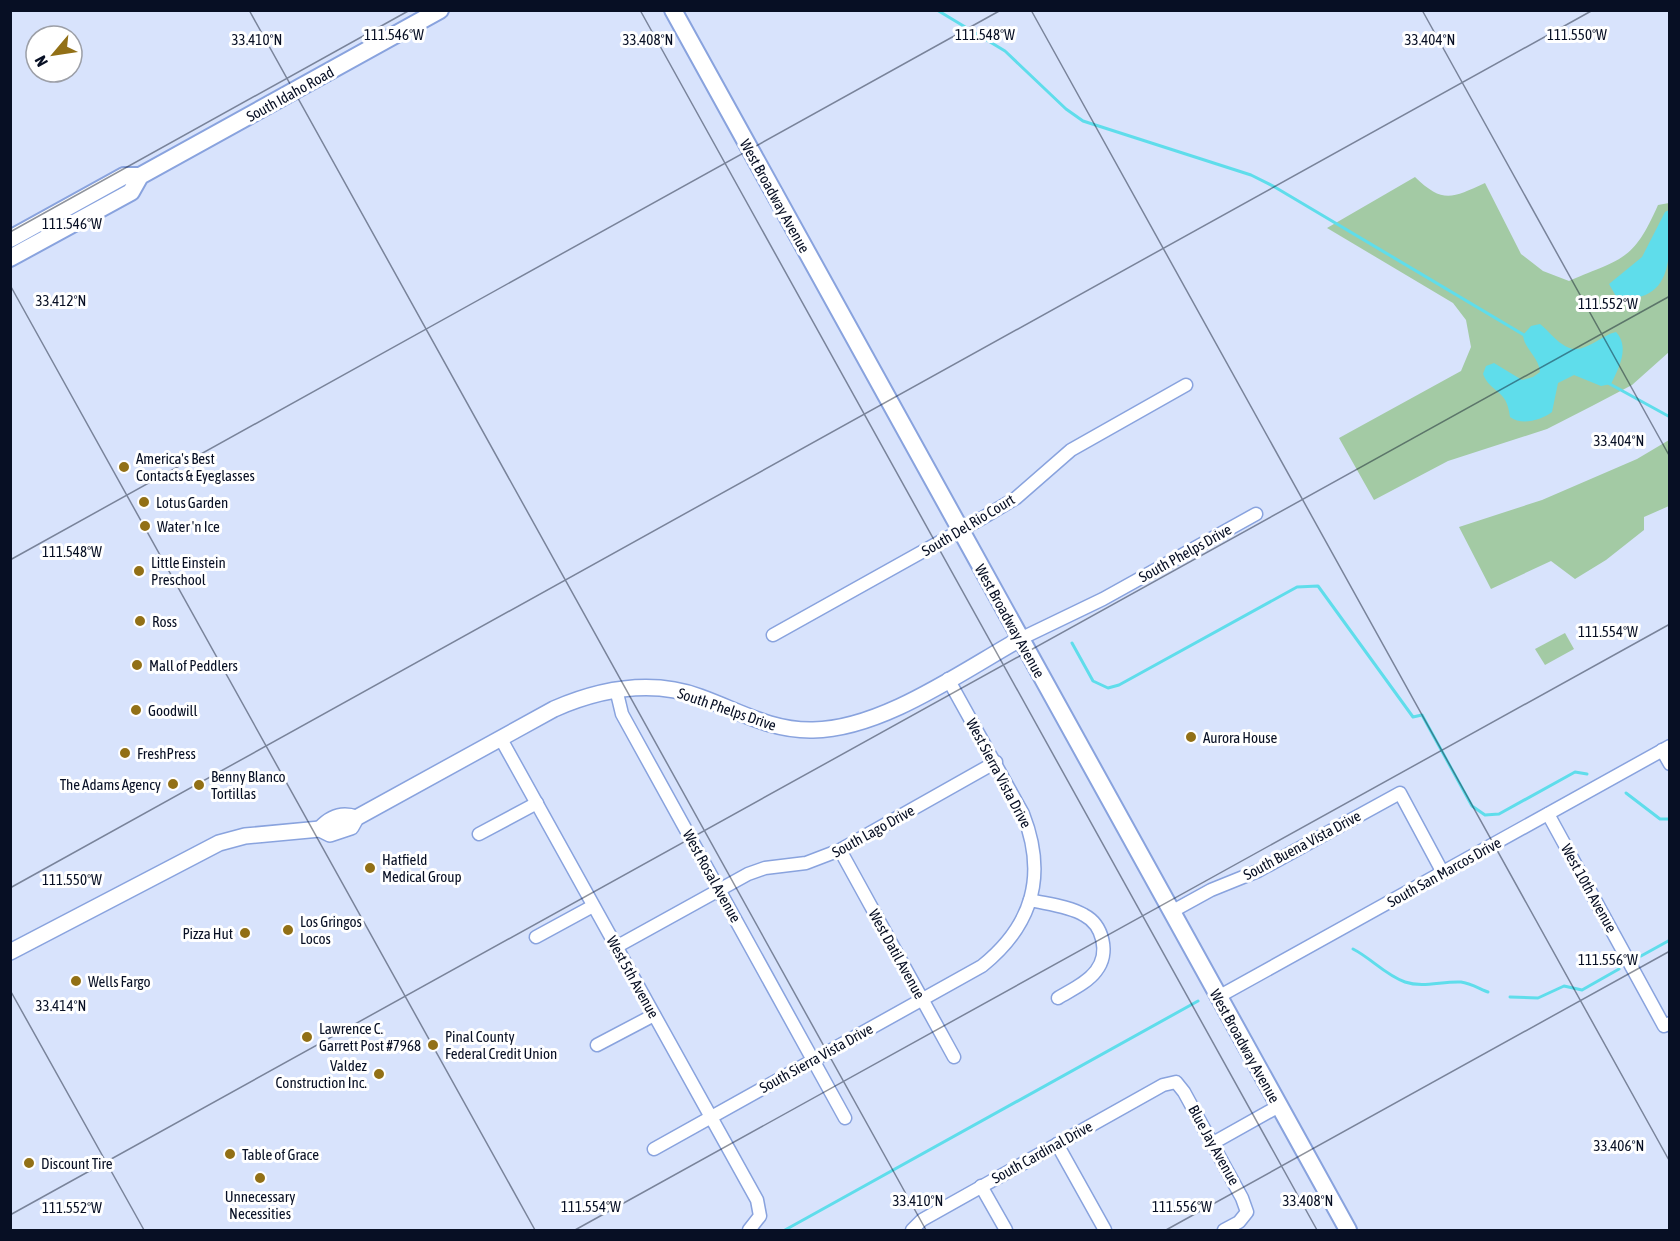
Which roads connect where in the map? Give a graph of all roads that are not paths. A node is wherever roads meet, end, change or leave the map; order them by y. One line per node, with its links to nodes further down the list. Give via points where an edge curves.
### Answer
1 (440, 10): 3 (main road, South Idaho Road)
2 (673, 10): 8 (main road, West Broadway Avenue)
3 (140, 176): 4 (main road, South Idaho Road, via 124,176); 5 (main road, South Idaho Road, via 130,192)
4 (10, 239)
5 (10, 258)
6 (1186, 385): 8 (street, South Del Rio Court, via 1071,450 1016,498)
7 (1256, 514): 10 (street, South Phelps Drive, via 1102,599)
8 (961, 531): 9 (street, South Del Rio Court); 10 (main road, West Broadway Avenue)
9 (773, 635)
10 (1020, 639): 11 (street, South Phelps Drive); 25 (main road, West Broadway Avenue)
11 (948, 679): 12 (street, South Phelps Drive, via 879,716 814,730 762,723 700,697 664,689); 15 (street, West Sierra Vista Drive)
12 (616, 689): 13 (street, South Phelps Drive, via 554,709); 22 (street, West Rosal Avenue, via 622,714)
13 (501, 739): 17 (street, West 5th Avenue); 28 (street, South Phelps Drive, via 356,818 351,827 330,834 320,829 232,838 203,849)
14 (1666, 748): 16 (street); 18 (street, South San Marcos Drive)
15 (996, 762): 20 (street, South Lago Drive); 23 (street, West Sierra Vista Drive, via 1032,835 1036,868)
16 (1670, 764)
17 (537, 802): 19 (street); 24 (street, West 5th Avenue)
18 (1548, 814): 21 (street, South San Marcos Drive); 33 (street, West 10th Avenue)
19 (479, 834)
20 (840, 850): 22 (street, South Lago Drive, via 806,862 765,868); 31 (street, West Datil Avenue)
21 (1443, 873): 25 (street, South Buena Vista Drive, via 1400,793 1258,871); 29 (street, South San Marcos Drive)
22 (719, 890): 27 (street, South Lago Drive); 36 (street, West Rosal Avenue)
23 (1030, 900): 30 (street, via 1078,912 1096,923 1101,934 1104,945 1097,970); 31 (street, West Sierra Vista Drive, via 1014,935 1000,952)
24 (593, 906): 26 (street); 27 (street, West 5th Avenue)
25 (1171, 912): 29 (main road, West Broadway Avenue)
26 (536, 938)
27 (616, 947): 32 (street, West 5th Avenue)
28 (10, 952)
29 (1218, 997): 38 (main road, West Broadway Avenue)
30 (1058, 998)
31 (922, 1000): 35 (street, West Datil Avenue); 36 (street, South Sierra Vista Drive)
32 (654, 1015): 34 (street); 39 (street, West 5th Avenue)
33 (1667, 1025)
34 (597, 1046)
35 (954, 1057)
36 (814, 1060): 39 (street, South Sierra Vista Drive); 40 (street, West Rosal Avenue)
37 (1176, 1082): 41 (street, Blue Jay Avenue); 42 (street, South Cardinal Drive, via 1163,1084)
38 (1279, 1106): 41 (street); 50 (main road, West Broadway Avenue)
39 (711, 1117): 43 (street, South Sierra Vista Drive); 46 (street, West 5th Avenue, via 757,1200 760,1216)
40 (845, 1118)
41 (1213, 1143): 49 (street, Blue Jay Avenue, via 1247,1212)
42 (1057, 1144): 44 (street, South Cardinal Drive); 48 (street)
43 (654, 1149)
44 (981, 1186): 45 (street, South Cardinal Drive); 47 (street)
45 (912, 1229)
46 (749, 1230)
47 (1006, 1230)
48 (1105, 1230)
49 (1224, 1230)
50 (1348, 1230)

